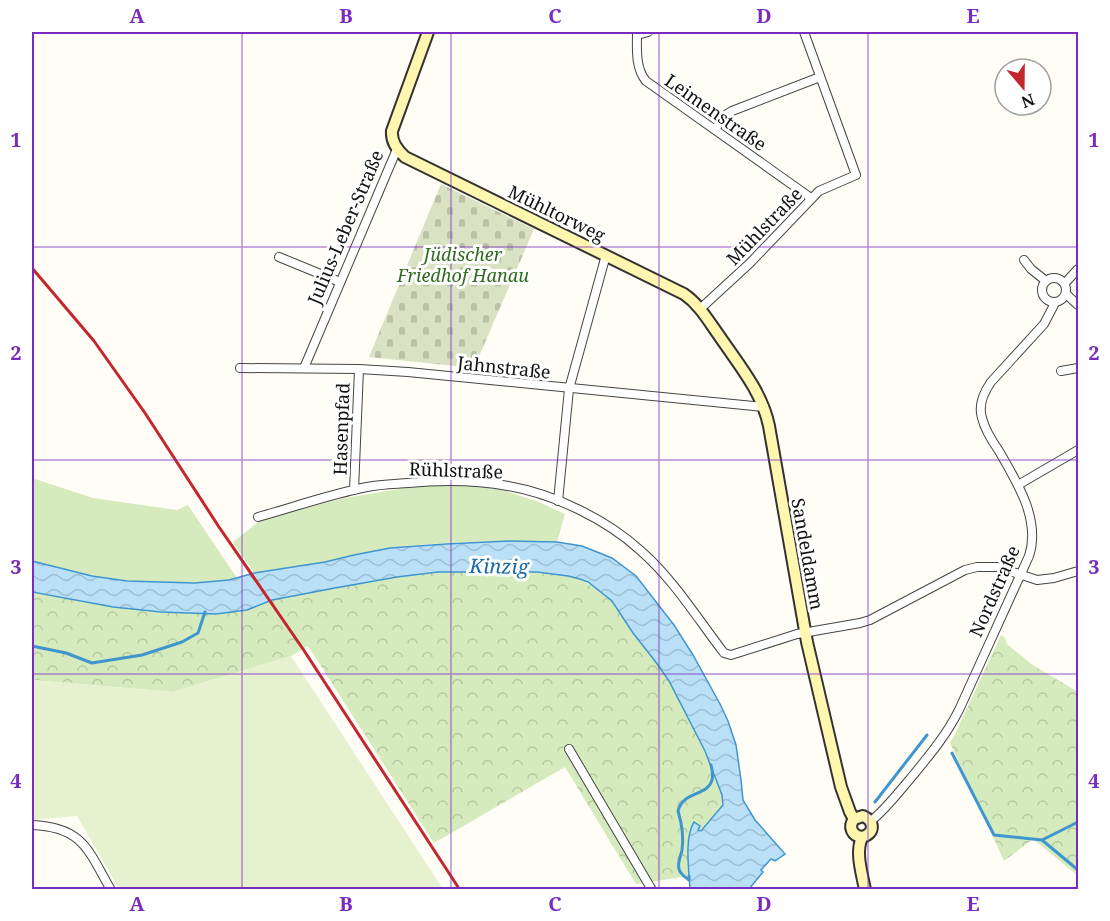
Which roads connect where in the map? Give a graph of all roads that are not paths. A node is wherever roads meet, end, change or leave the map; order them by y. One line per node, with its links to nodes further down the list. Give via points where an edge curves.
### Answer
1 (428, 32): 7 (street, Julius-Leber-Straße, via 392,131)
2 (648, 32): 4 (street)
3 (804, 32): 5 (street)
4 (637, 33): 6 (street, Leimenstraße, via 640,73 646,81)
5 (820, 77): 6 (street, via 732,111); 8 (street, Mühlstraße, via 856,175)
6 (715, 129): 8 (street, Leimenstraße)
7 (397, 149): 9 (street, Mühltorweg, via 405,157); 14 (street, Julius-Leber-Straße)
8 (811, 198): 19 (street, Mühlstraße)
9 (606, 255): 19 (street, Mühltorweg, via 682,292); 25 (street)
10 (279, 257): 14 (street)
11 (1024, 260): 13 (street)
12 (1078, 269): 15 (street)
13 (1046, 281): 15 (street, via 1054,278); 17 (street, via 1043,295)
14 (340, 282): 21 (street, Julius-Leber-Straße)
15 (1065, 283): 16 (street)
16 (1066, 294): 17 (street); 18 (street)
17 (1055, 303): 28 (street, Nordstraße, via 1044,324 991,382 981,404 988,434)
18 (1078, 305)
19 (700, 309): 26 (street, Sandeldamm)
20 (240, 368): 21 (street, Jahnstraße)
21 (304, 368): 23 (street, Jahnstraße)
22 (1078, 368): 24 (street)
23 (359, 369): 25 (street, Jahnstraße); 29 (street, Hasenpfad)
24 (1061, 371)
25 (569, 389): 26 (street, Jahnstraße); 30 (street)
26 (764, 407): 34 (street, Sandeldamm)
27 (1078, 450): 28 (street)
28 (1018, 485): 33 (street, Nordstraße, via 1033,536)
29 (354, 490): 30 (street, Rühlstraße, via 389,484 479,482 510,486); 31 (street, Rühlstraße)
30 (558, 501): 34 (street, Rühlstraße, via 602,522 635,545 671,581 727,654)
31 (258, 517)
32 (1078, 571): 33 (street, via 1046,580)
33 (1021, 574): 34 (street, via 998,567 976,567 870,620); 37 (street, Nordstraße, via 948,729 892,801)
34 (805, 632): 36 (street, Sandeldamm, via 841,787)
35 (569, 749): 41 (street)
36 (854, 819): 37 (street, via 863,816); 39 (street, Nordstraße, via 853,832)
37 (871, 821): 39 (street, Nordstraße, via 871,831)
38 (32, 825): 40 (street, via 72,834 91,855)
39 (862, 837): 42 (street, Nordstraße, via 859,852)
40 (111, 890)
41 (652, 890)
42 (865, 890)

